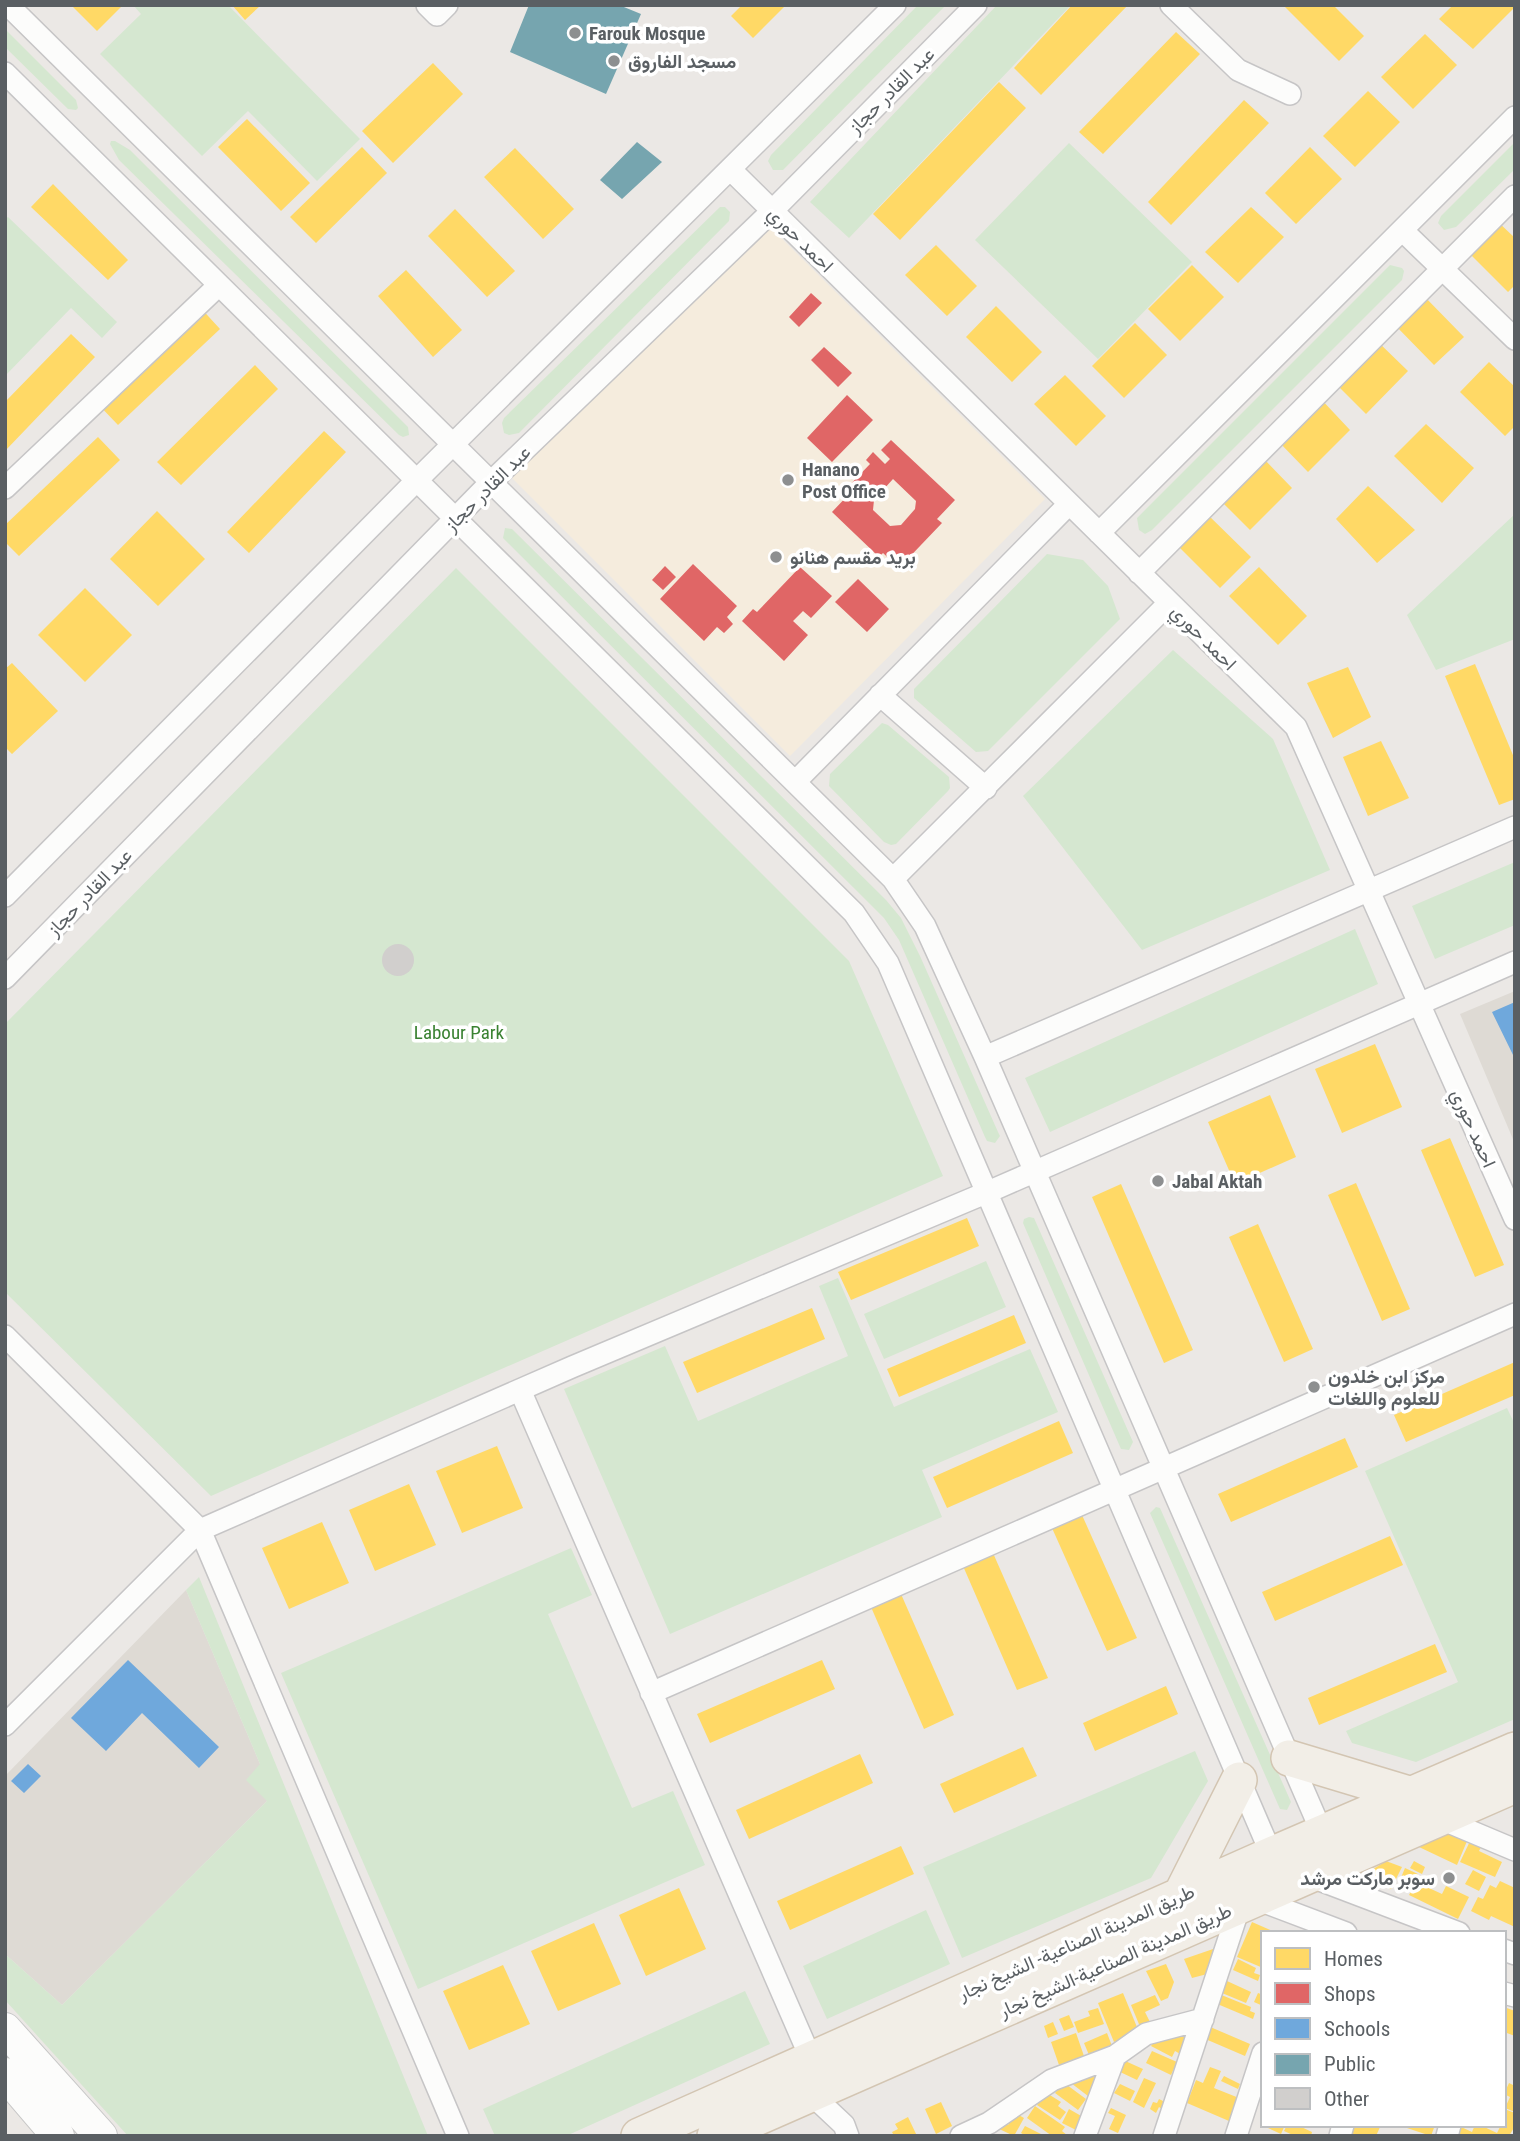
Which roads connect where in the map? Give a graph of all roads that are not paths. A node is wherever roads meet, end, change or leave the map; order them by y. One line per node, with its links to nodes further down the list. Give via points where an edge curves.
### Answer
1 (8, 5): 17 (street)
2 (427, 5): 3 (street, via 437,15)
3 (447, 5)
4 (895, 5): 10 (street)
5 (976, 5): 12 (street, عبد القادر حجاز)
6 (1171, 5): 8 (street, via 1238,70)
7 (5, 73): 15 (street)
8 (1290, 94)
9 (1515, 117): 13 (street)
10 (730, 169): 12 (street, احمد حوري); 17 (street)
11 (1515, 195): 14 (street)
12 (772, 211): 19 (street, عبد القادر حجاز); 21 (street, احمد حوري)
13 (1402, 230): 14 (street); 23 (street)
14 (1442, 269): 16 (street); 24 (street)
15 (219, 285): 18 (street); 20 (street)
16 (1515, 339)
17 (453, 444): 18 (street); 19 (street)
18 (417, 481): 22 (street); 32 (street)
19 (491, 482): 22 (street, عبد القادر حجاز); 27 (street)
20 (5, 488)
21 (1069, 503): 23 (street, احمد حوري); 26 (street)
22 (456, 519): 34 (street, عبد القادر حجاز); 38 (street, via 853,913 888,962)
23 (1099, 533): 24 (street, احمد حوري)
24 (1139, 573): 25 (street, احمد حوري)
25 (1170, 603): 28 (street); 31 (street, احمد حوري, via 1296,727)
26 (880, 695): 27 (street); 28 (street)
27 (795, 782): 30 (street)
28 (986, 788): 30 (street)
29 (1515, 827): 31 (street)
30 (893, 879): 36 (street, via 925,926)
31 (1368, 890): 35 (street, احمد حوري); 36 (street)
32 (5, 896)
33 (1515, 962): 35 (street)
34 (5, 978)
35 (1419, 1004): 37 (street); 39 (street, احمد حوري)
36 (985, 1056): 37 (street)
37 (1035, 1171): 38 (street); 43 (street)
38 (988, 1192): 42 (street); 44 (street)
39 (1515, 1219)
40 (1515, 1314): 43 (street)
41 (5, 1336): 45 (street)
42 (520, 1390): 45 (street); 46 (street)
43 (1164, 1468): 44 (street); 49 (street)
44 (1115, 1489): 46 (street); 50 (street)
45 (200, 1530): 47 (street); 70 (street)
46 (651, 1693): 64 (street)
47 (5, 1725)
48 (1515, 1751): 52 (main road, طريق المدينة الصناعية- الشيخ نجار)
49 (1289, 1758): 52 (main road); 56 (street)
50 (1239, 1780): 55 (street); 57 (main road)
51 (1515, 1785): 53 (main road, طريق المدينة الصناعية-الشيخ نجار)
52 (1412, 1794): 56 (main road, طريق المدينة الصناعية- الشيخ نجار)
53 (1439, 1818): 54 (street); 56 (main road, طريق المدينة الصناعية-الشيخ نجار)
54 (1515, 1850)
55 (1271, 1855): 56 (main road, طريق المدينة الصناعية- الشيخ نجار); 56 (street); 57 (main road, طريق المدينة الصناعية- الشيخ نجار)
56 (1291, 1877): 58 (street); 60 (street); 61 (street); 67 (main road, طريق المدينة الصناعية-الشيخ نجار)
57 (1181, 1895): 64 (main road, طريق المدينة الصناعية- الشيخ نجار)
58 (1305, 1925): 59 (street)
59 (1336, 1931)
60 (1452, 1931)
61 (1203, 2019): 63 (street, via 1146,2034); 76 (street)
62 (5, 2029): 69 (main road)
63 (1115, 2056): 74 (street, via 1052,2080 989,2123); 75 (street)
64 (811, 2059): 71 (main road, طريق المدينة الصناعية- الشيخ نجار)
65 (1261, 2059): 77 (street)
66 (5, 2074): 68 (main road)
67 (811, 2094): 72 (main road, طريق المدينة الصناعية-الشيخ نجار); 73 (street, via 844,2125)
68 (58, 2136)
69 (101, 2136)
70 (458, 2136)
71 (639, 2136)
72 (715, 2136)
73 (848, 2136)
74 (961, 2136)
75 (1085, 2136)
76 (1164, 2136)
77 (1236, 2136)

